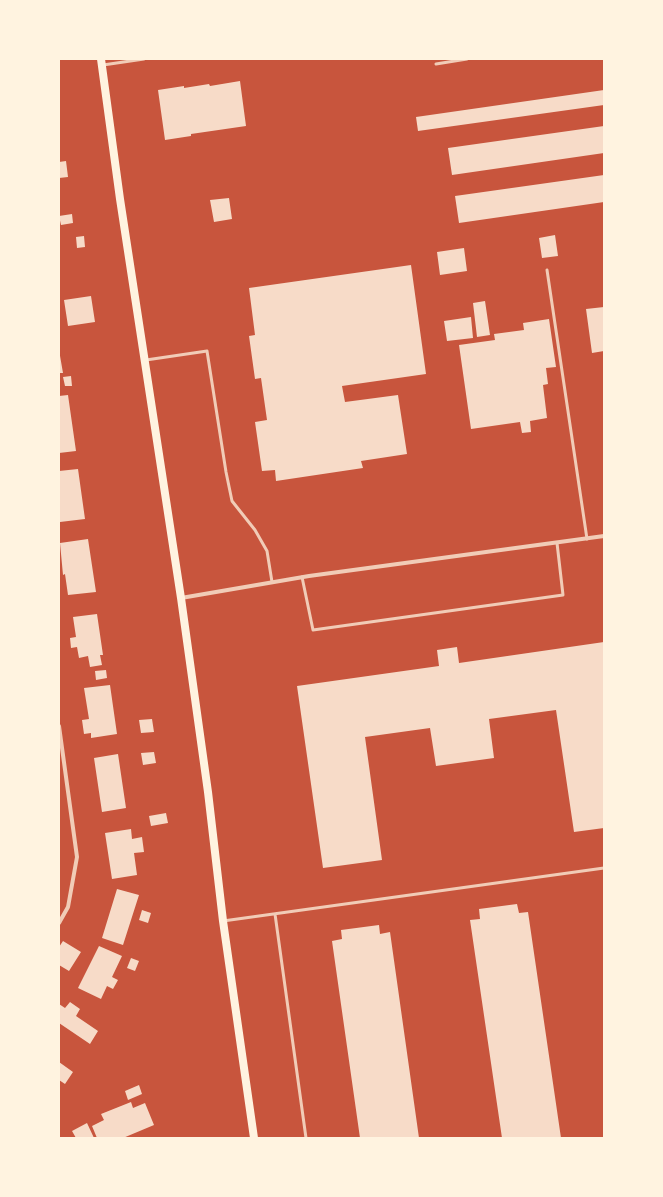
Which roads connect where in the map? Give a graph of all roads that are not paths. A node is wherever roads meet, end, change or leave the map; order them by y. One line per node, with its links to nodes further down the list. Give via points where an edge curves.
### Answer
1 (144, 59): 3 (lane)
2 (467, 59): 4 (lane)
3 (101, 62): 6 (main road)
4 (436, 64)
5 (547, 270): 8 (lane)
6 (145, 361): 11 (lane, via 207,351 232,502 255,530 267,551); 12 (main road)
7 (604, 536): 8 (street)
8 (587, 539): 9 (street)
9 (557, 543): 10 (street); 10 (lane, via 563,595 313,630)
10 (302, 577): 11 (street)
11 (272, 582): 12 (street)
12 (181, 598): 16 (main road)
13 (59, 726): 17 (street, via 77,857 68,908)
14 (604, 868): 15 (lane)
15 (275, 914): 16 (lane); 19 (lane)
16 (223, 921): 18 (main road)
17 (59, 923)
18 (254, 1138)
19 (306, 1138)

